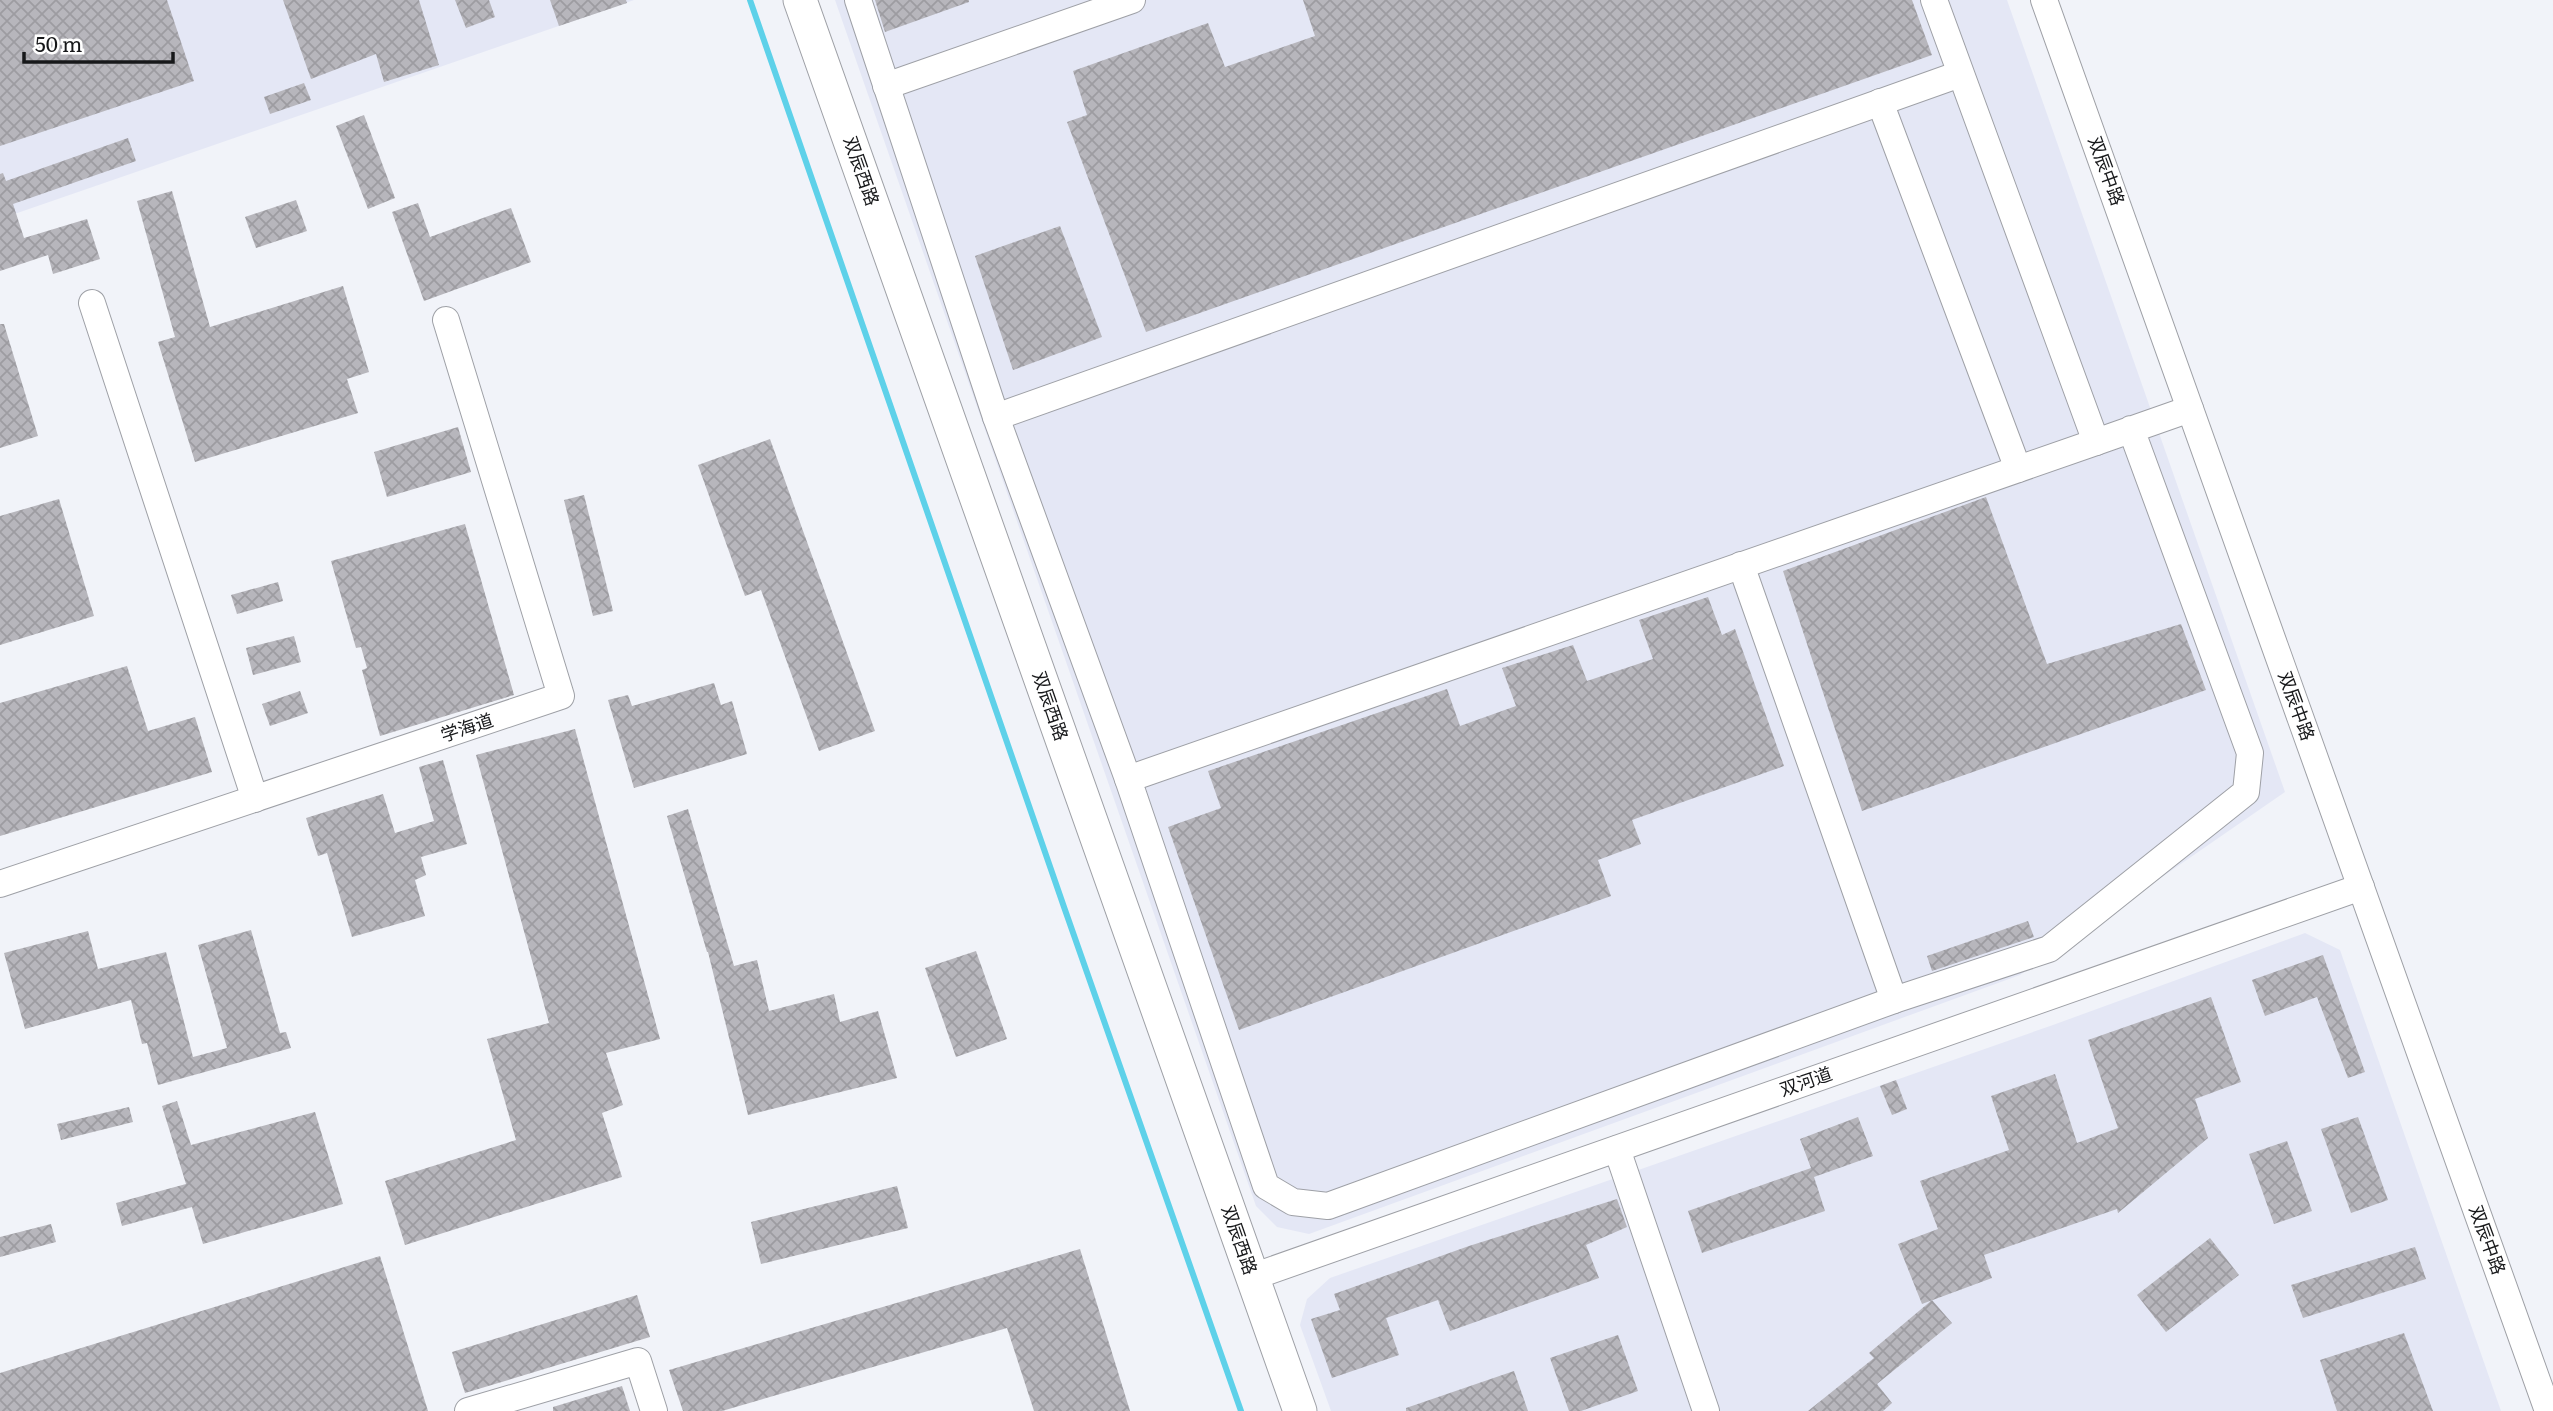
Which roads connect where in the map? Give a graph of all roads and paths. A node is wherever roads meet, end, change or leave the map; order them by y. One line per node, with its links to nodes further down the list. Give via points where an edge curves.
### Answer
1 (800, 0): 23 (main road, 双辰西路)
2 (858, 0): 7 (street)
3 (1132, 0): 7 (street)
4 (1934, 0): 6 (street)
5 (2044, 0): 11 (street, 双辰中路)
6 (1960, 74): 8 (street); 14 (street)
7 (887, 86): 12 (street)
8 (1880, 102): 12 (street); 15 (street)
9 (92, 303): 18 (street)
10 (446, 320): 18 (street, 学海道, via 561,696)
11 (2190, 409): 13 (street); 20 (street, 双辰中路)
12 (996, 417): 17 (street)
13 (2131, 429): 14 (street); 21 (street, via 2250,753 2246,792 2049,949)
14 (2096, 442): 15 (street)
15 (2018, 469): 16 (street)
16 (1741, 565): 17 (street); 21 (street)
17 (1128, 779): 21 (street, via 1266,1186 1293,1202 1328,1206)
18 (255, 799): 19 (street, 学海道)
19 (0, 884)
20 (2361, 887): 22 (street, 双河道); 28 (street, 双辰中路)
21 (1894, 1000)
22 (1617, 1149): 23 (street, 双河道); 27 (street)
23 (1252, 1277): 26 (main road, 双辰西路)
24 (468, 1411): 25 (street, via 638,1360)
25 (654, 1411)
26 (1300, 1411)
27 (1706, 1411)
28 (2548, 1411)

